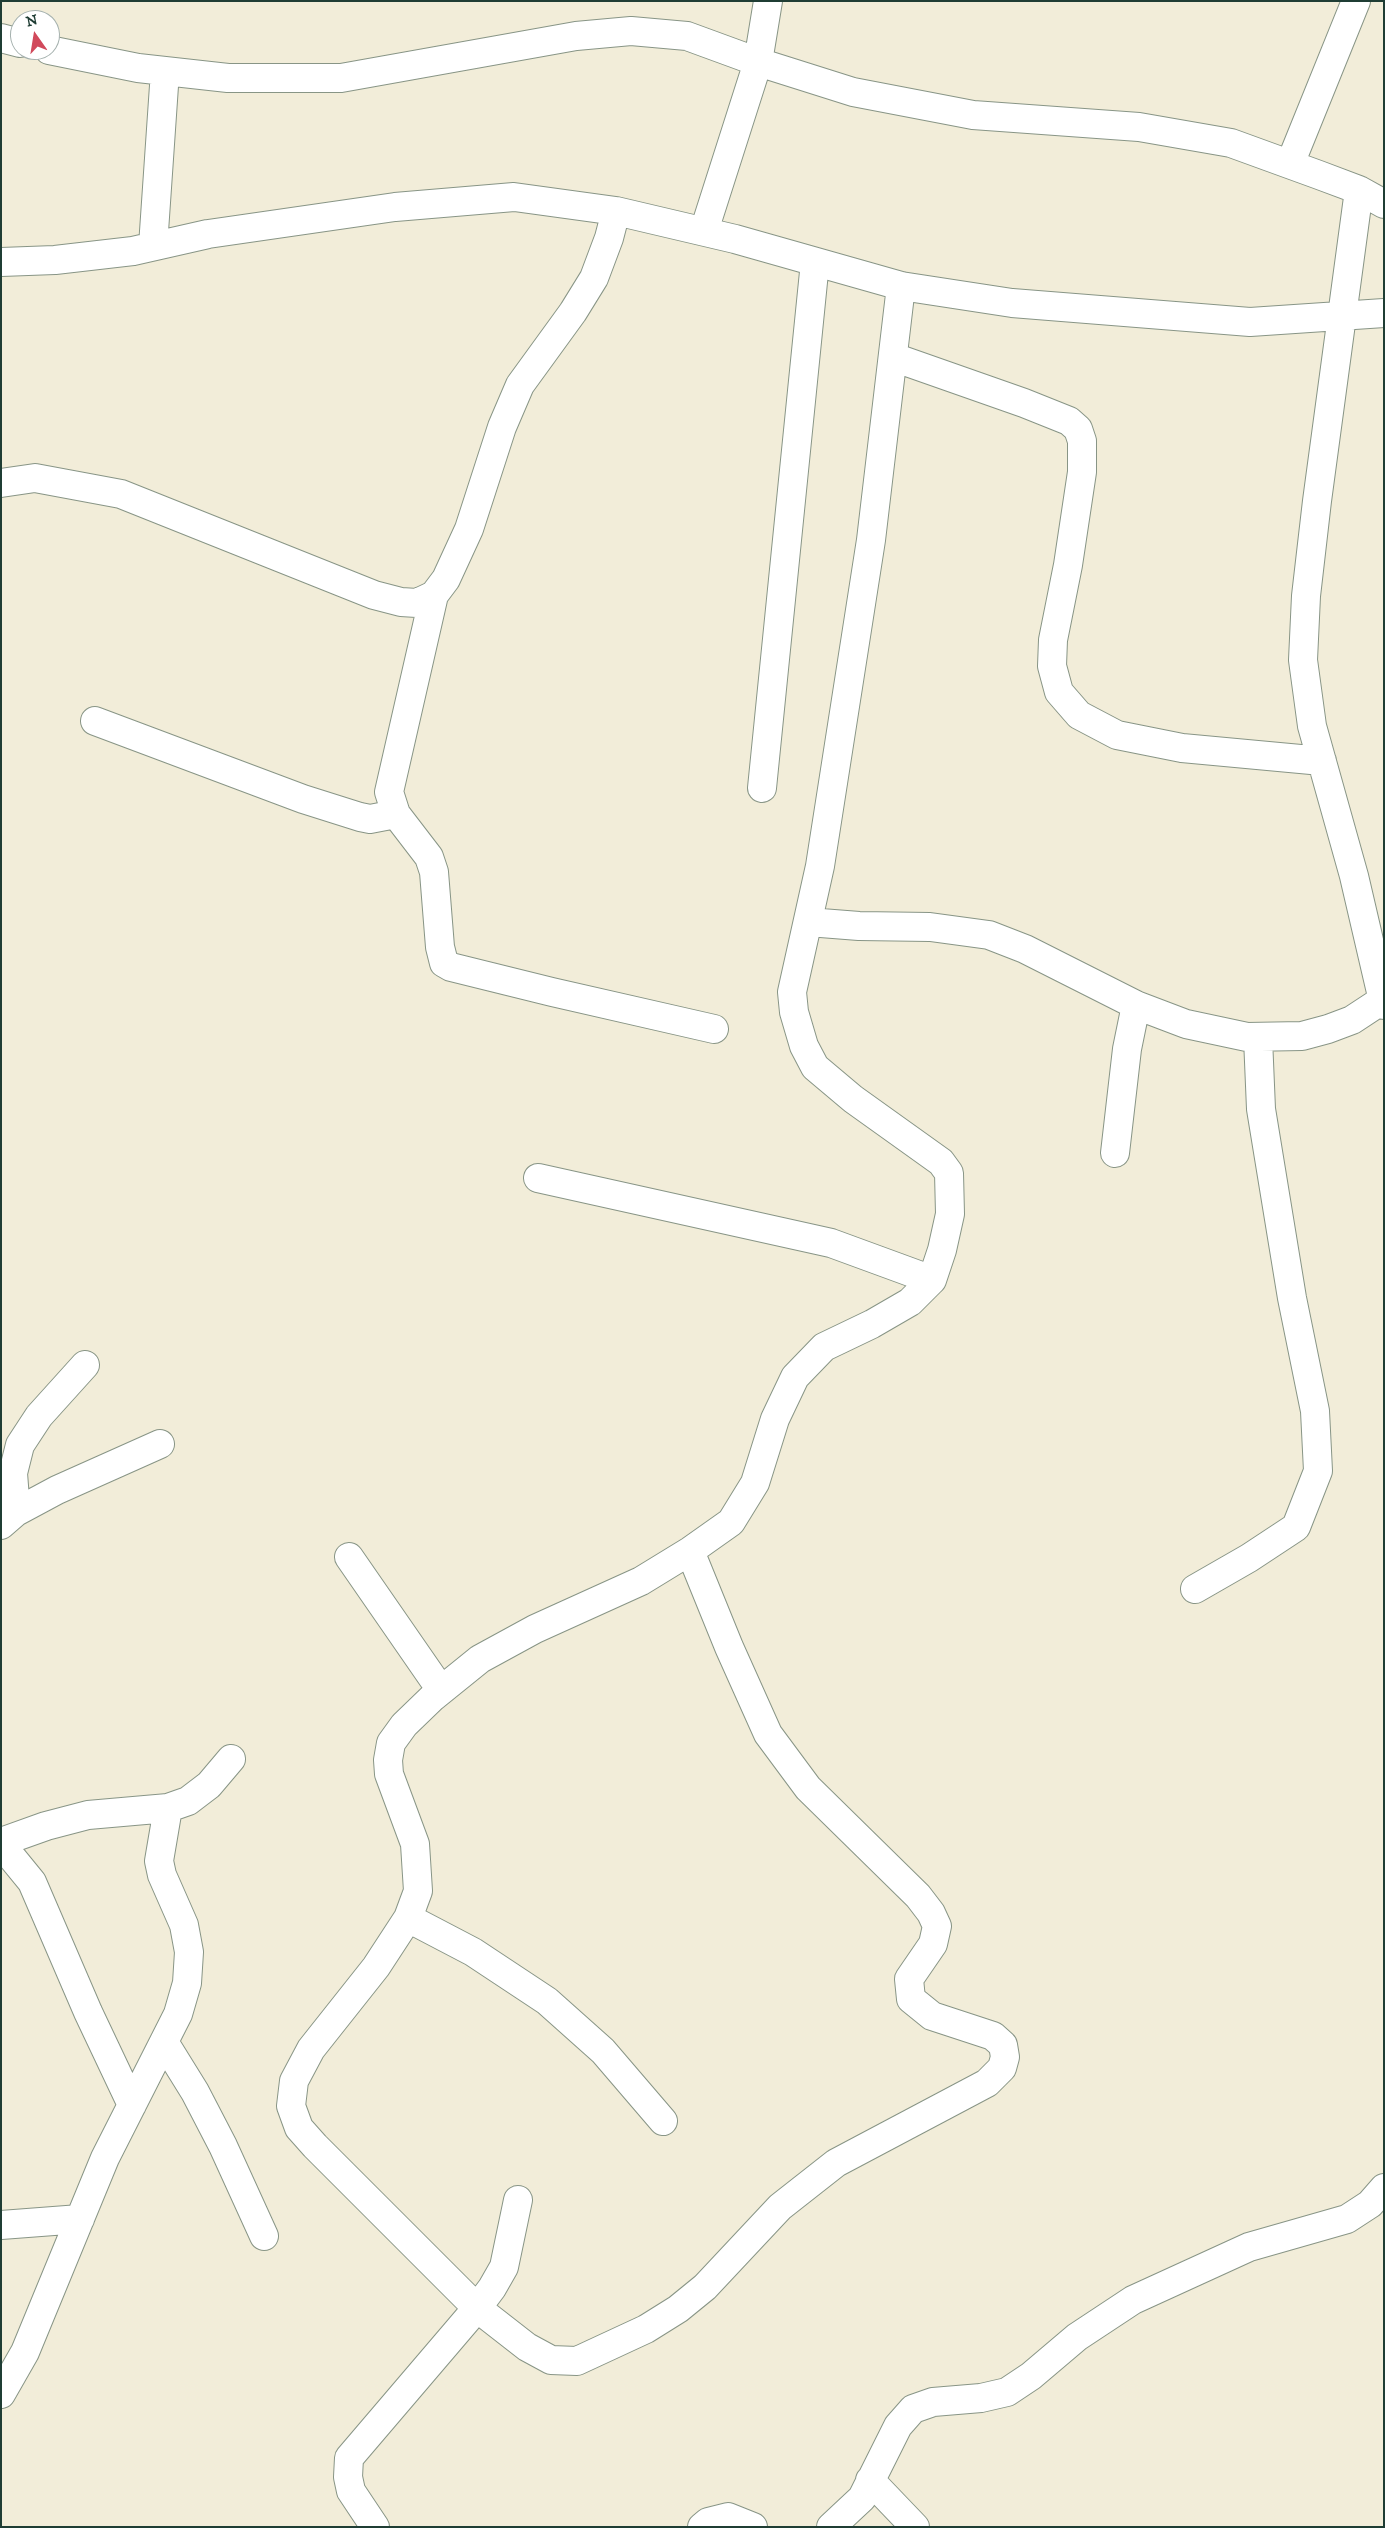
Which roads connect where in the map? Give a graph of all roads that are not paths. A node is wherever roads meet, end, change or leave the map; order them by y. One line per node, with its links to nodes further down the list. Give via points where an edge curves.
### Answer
1 (768, 1): 4 (street)
2 (1356, 1): 6 (street)
3 (60, 52): 5 (street)
4 (758, 62): 5 (street, via 687,36 631,31 576,36 341,78 228,78); 6 (street, via 853,92 972,115 1139,127 1231,143); 10 (street)
5 (165, 71): 11 (street)
6 (1290, 164): 7 (street)
7 (1359, 190): 8 (street); 16 (street)
8 (1384, 204)
9 (616, 211): 10 (street); 11 (street, via 514,198 450,202 272,223); 19 (street, via 594,278 520,384 502,428 470,529 446,579)
10 (704, 232): 13 (street)
11 (153, 246): 12 (street, via 55,260)
12 (1, 262)
13 (815, 262): 14 (street); 22 (street)
14 (902, 286): 16 (street, via 1012,304 1155,316 1250,322); 17 (street)
15 (1384, 313): 16 (street)
16 (1340, 316): 21 (street, via 1314,530 1303,660 1312,726)
17 (893, 357): 21 (street, via 1024,403 1069,421 1078,429 1082,441 1082,472 1053,640 1052,666 1059,692 1079,715 1117,734 1182,748); 24 (street, via 871,540 820,866)
18 (1, 484): 19 (street, via 35,478 121,494 374,595 417,603)
19 (434, 595): 23 (street, via 393,769 390,792)
20 (95, 721): 23 (street, via 302,799 360,817 370,819)
21 (1322, 761): 25 (street, via 1354,876)
22 (762, 788)
23 (396, 814): 27 (street, via 429,857 434,872 441,956 451,967)
24 (808, 922): 26 (street, via 930,927 989,935); 31 (street, via 792,992 804,1046 815,1067 853,1099 941,1162 949,1173 950,1214)
25 (1383, 1001): 28 (street, via 1352,1020 1328,1029 1302,1036)
26 (1136, 1005): 28 (street, via 1186,1024); 29 (street, via 1127,1049)
27 (714, 1029)
28 (1258, 1038): 37 (street, via 1261,1109 1314,1411 1318,1471 1296,1527)
29 (1115, 1153)
30 (538, 1178): 31 (street, via 830,1243)
31 (932, 1280): 35 (street, via 910,1302 824,1347 795,1377 775,1419 755,1483 731,1522)
32 (85, 1365): 34 (street, via 39,1416 20,1445 13,1473)
33 (160, 1444): 34 (street, via 57,1490)
34 (9, 1519)
35 (690, 1551): 38 (street, via 641,1581 552,1620 480,1659); 51 (street, via 768,1734 808,1788 918,1896 931,1913 937,1926 933,1944 909,1979 911,1999 932,2016 994,2036 1003,2045 1005,2057 1002,2068 987,2083 836,2163 780,2207 705,2287 678,2309 637,2333 577,2361 551,2360 527,2347)
36 (349, 1557): 38 (street)
37 (1195, 1589)
38 (441, 1690): 42 (street, via 404,1725 391,1743 388,1760 389,1774 415,1844 418,1891)
39 (231, 1759): 40 (street, via 209,1785 188,1801)
40 (168, 1808): 41 (street, via 88,1815); 43 (street, via 160,1861 162,1875 184,1926 189,1952 185,1991)
41 (1, 1843): 44 (street, via 32,1882)
42 (408, 1918): 45 (street, via 473,1952 547,2001 603,2051); 51 (street, via 376,1967 310,2049 294,2080 292,2106 299,2128 315,2146)
43 (164, 2042): 44 (street); 50 (street, via 223,2146)
44 (132, 2105): 48 (street, via 105,2158)
45 (663, 2121)
46 (1384, 2188): 53 (street, via 1370,2204 1347,2219 1249,2247 1133,2300 1077,2337 1007,2392 981,2398 932,2402 912,2409 898,2426)
47 (518, 2200): 51 (street, via 504,2267)
48 (80, 2219): 49 (street); 52 (street, via 25,2352)
49 (1, 2225)
50 (264, 2236)
51 (477, 2308): 54 (street, via 348,2458 351,2491)
52 (1, 2394)
53 (870, 2480): 57 (street, via 862,2498); 58 (street)
54 (376, 2527)
55 (702, 2527): 56 (street, via 708,2522 728,2518)
56 (753, 2527)
57 (831, 2527)
58 (915, 2527)

